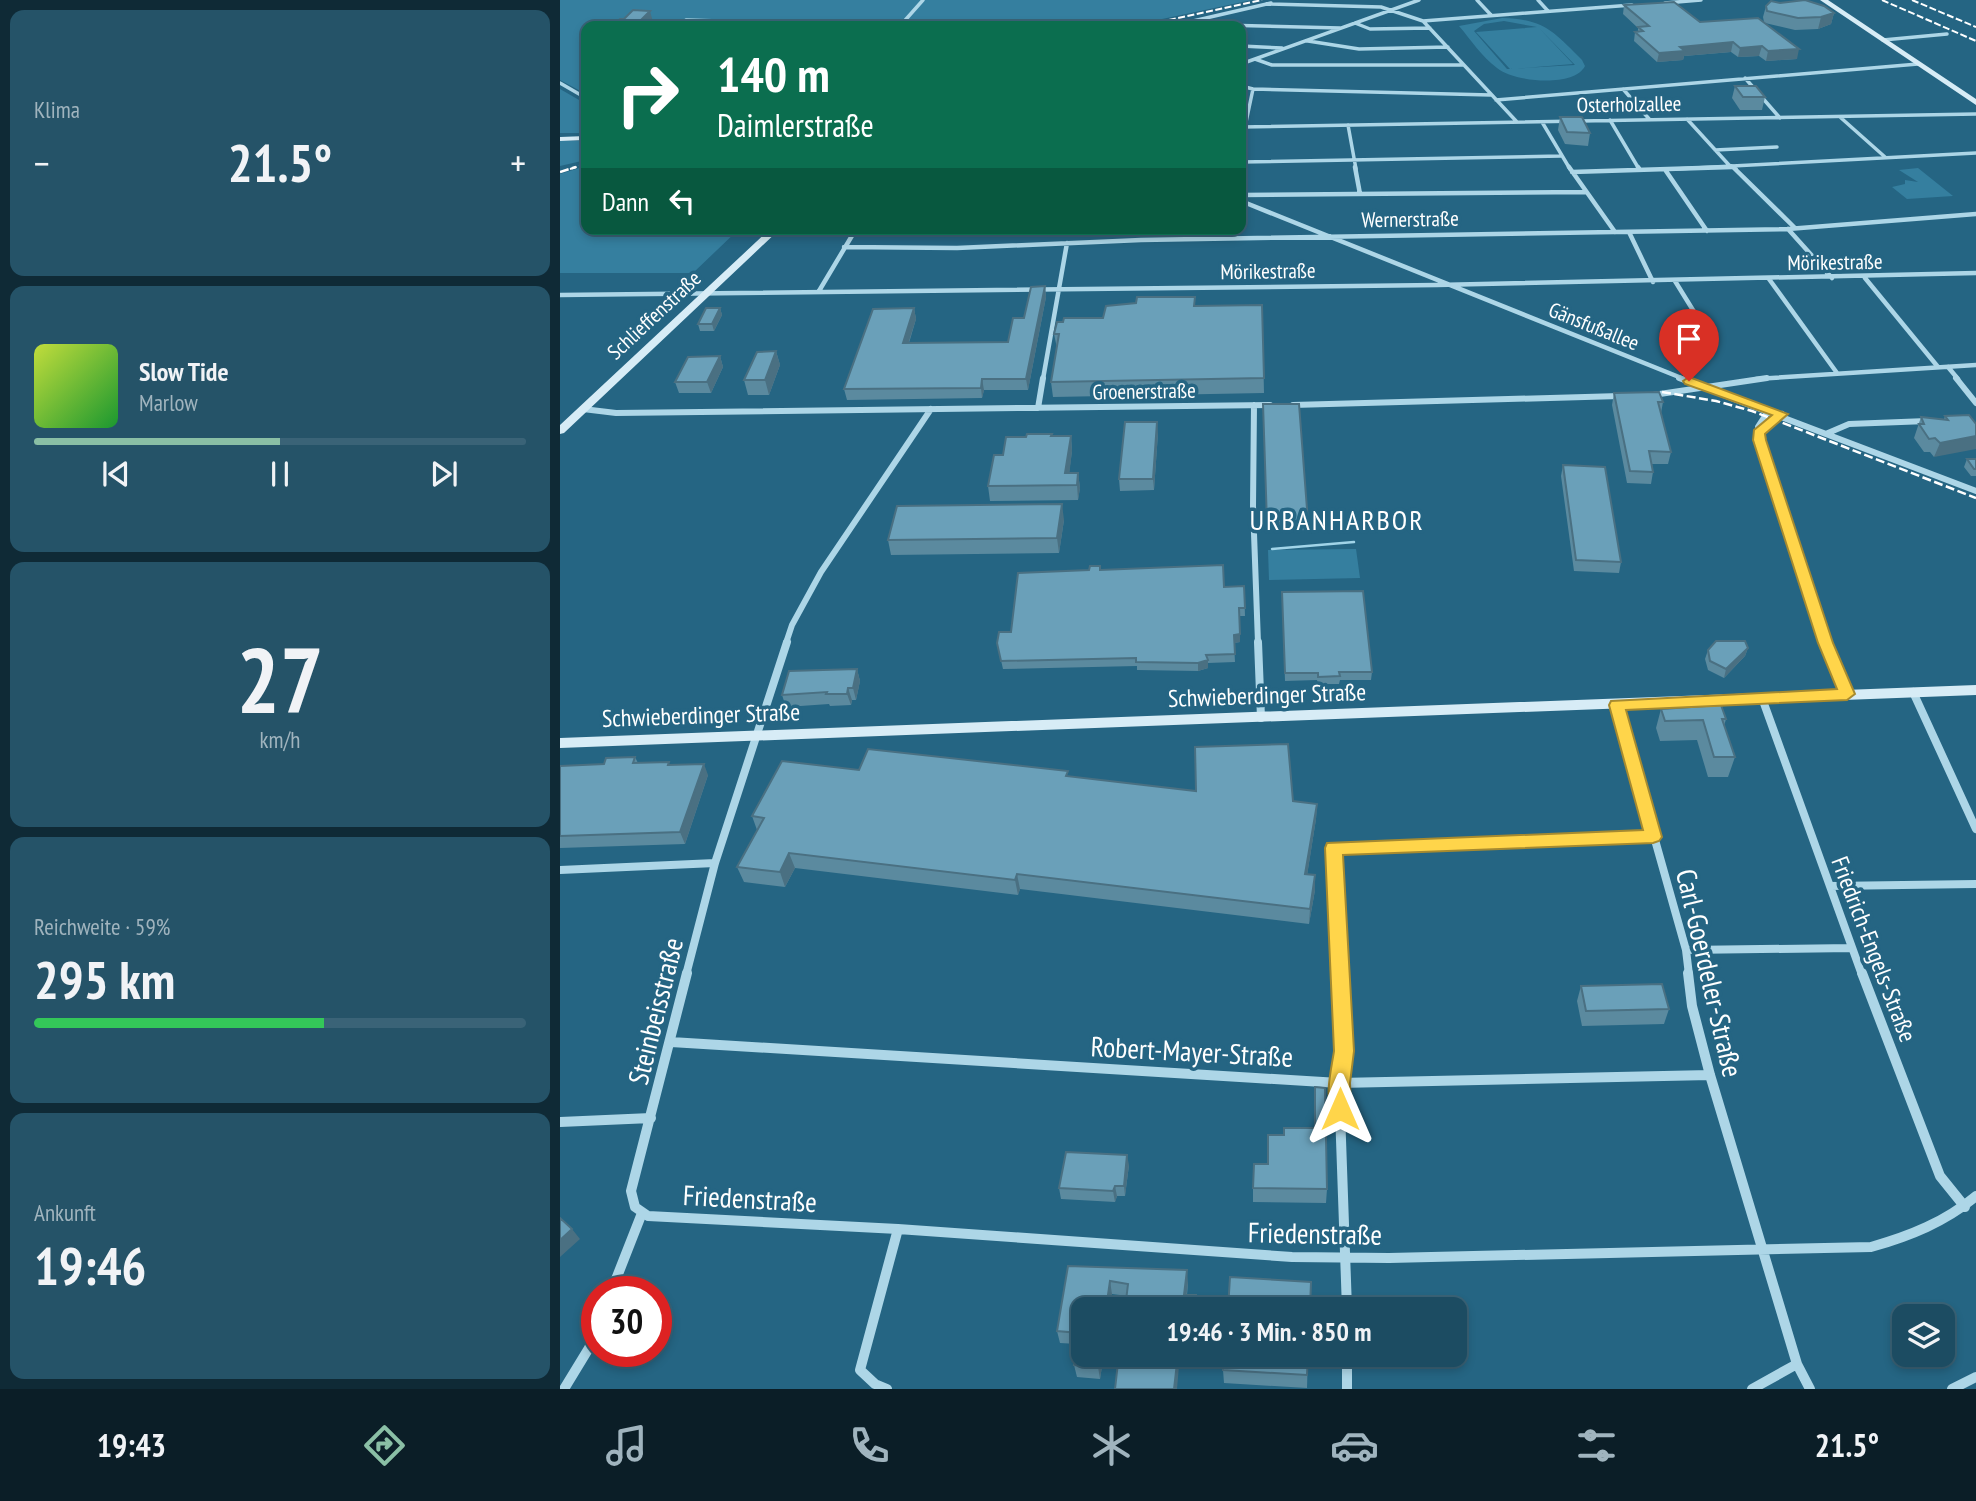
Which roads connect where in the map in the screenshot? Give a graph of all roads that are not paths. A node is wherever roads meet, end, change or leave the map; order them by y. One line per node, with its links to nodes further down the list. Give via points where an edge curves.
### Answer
1 (923, 0): 18 (street)
2 (1284, 0): 11 (street)
3 (1291, 0): 12 (street)
4 (1419, 0): 13 (street)
5 (1477, 0): 15 (street)
6 (1538, 0): 14 (street)
7 (1627, 0): 14 (street, via 1632,5)
8 (1701, 0): 10 (street)
9 (1824, 0): 26 (main road)
10 (1660, 3)
11 (1266, 4): 12 (street); 19 (street)
12 (1298, 5): 13 (street)
13 (1392, 9): 20 (street); 21 (street)
14 (1548, 10): 15 (street)
15 (1492, 15): 20 (street)
16 (686, 20): 17 (street)
17 (722, 21)
18 (904, 21)
19 (1193, 21)
20 (1423, 21): 24 (street)
21 (1354, 23): 23 (street); 24 (street, via 1370,29)
22 (1246, 26): 23 (street)
23 (1341, 28): 27 (street)
24 (1430, 28): 29 (street)
25 (1947, 34): 26 (street)
26 (1883, 40): 33 (main road)
27 (1307, 41): 29 (street, via 1349,48); 30 (street)
28 (1246, 46): 30 (street)
29 (1448, 47): 34 (street)
30 (1285, 49): 31 (street)
31 (1255, 59): 32 (street); 34 (street, via 1272,65)
32 (1246, 62)
33 (1918, 64): 35 (street); 43 (main road)
34 (1464, 65): 41 (street)
35 (1745, 78): 39 (street); 47 (street)
36 (560, 83): 40 (street)
37 (1246, 87): 38 (street)
38 (1253, 89): 41 (street); 45 (street)
39 (1623, 89): 42 (street); 50 (street)
40 (581, 95)
41 (1491, 95): 42 (street)
42 (1496, 100): 51 (street)
43 (1976, 103)
44 (1976, 114): 46 (street, Osterholzallee)
45 (1246, 116)
46 (1839, 117): 47 (street, Osterholzallee); 61 (street)
47 (1780, 118): 48 (street, Osterholzallee)
48 (1687, 119): 50 (street, Osterholzallee); 58 (street)
49 (1609, 120): 50 (street, Osterholzallee); 52 (street, Osterholzallee); 65 (street)
50 (1650, 120)
51 (1517, 122): 52 (street, Osterholzallee); 53 (street, Osterholzallee)
52 (1542, 122): 60 (street)
53 (1348, 125): 54 (street, Osterholzallee); 62 (street)
54 (1246, 127)
55 (581, 138): 56 (main road)
56 (560, 139)
57 (1777, 147): 58 (street)
58 (1715, 150): 64 (street)
59 (1976, 153): 61 (street)
60 (1561, 156): 62 (street); 67 (street)
61 (1885, 157): 64 (street)
62 (1354, 160): 63 (street); 69 (street)
63 (1246, 162)
64 (1734, 167): 66 (street); 73 (street)
65 (1640, 170): 66 (street); 67 (street)
66 (1666, 170): 75 (street)
67 (1572, 172): 68 (street)
68 (1586, 192): 69 (street); 76 (street)
69 (1360, 194): 70 (street)
70 (1246, 195)
71 (1246, 203): 80 (street, Gänsfußallee)
72 (1976, 214): 73 (street, Wernerstraße)
73 (1795, 228): 74 (street, Wernerstraße)
74 (1788, 229): 75 (street, Wernerstraße); 84 (street)
75 (1707, 231): 77 (street, Wernerstraße)
76 (1615, 232): 77 (street, Wernerstraße); 80 (street, Wernerstraße)
77 (1629, 232): 88 (street)
78 (769, 235): 92 (main road, Schlieffenstraße)
79 (852, 235): 82 (street)
80 (1331, 236): 81 (street, Wernerstraße); 89 (street, Gänsfußallee)
81 (1067, 243): 82 (street, Wernerstraße); 90 (street)
82 (844, 247): 91 (street)
83 (1976, 273): 85 (street, Mörikestraße)
84 (1832, 278): 85 (street, Mörikestraße); 86 (street, Mörikestraße)
85 (1865, 278): 96 (street)
86 (1769, 279): 87 (street, Mörikestraße); 98 (street)
87 (1675, 281): 88 (street, Mörikestraße); 94 (street)
88 (1653, 282): 89 (street, Mörikestraße)
89 (1450, 285): 90 (street, Mörikestraße); 99 (street, Gänsfußallee)
90 (1060, 288): 91 (street, Mörikestraße); 106 (street)
91 (819, 291): 92 (street, Mörikestraße)
92 (705, 292): 93 (street, Mörikestraße); 107 (main road, Schlieffenstraße)
93 (560, 295)
94 (1704, 328)
95 (1976, 365): 97 (street)
96 (1938, 367): 97 (street); 98 (street)
97 (1948, 367): 102 (street)
98 (1837, 373): 99 (street)
99 (1704, 387): 101 (street); 109 (street, Gänsfußallee)
100 (1628, 396): 105 (street)
101 (1641, 396)
102 (1976, 403)
103 (1254, 405): 104 (street, Groenerstraße); 106 (street, Groenerstraße); 121 (street)
104 (1277, 405)
105 (1287, 405)
106 (1038, 408): 108 (street, Groenerstraße)
107 (583, 409): 108 (street, Groenerstraße, via 616,413); 112 (main road, Schlieffenstraße)
108 (931, 409): 122 (street, Steinbeisstraße, via 821,572 792,625)
109 (1769, 410): 110 (street, Gänsfußallee); 113 (street)
110 (1782, 414): 113 (street); 114 (street, Gänsfußallee)
111 (1938, 420): 114 (street, via 1849,424)
112 (560, 431)
113 (1759, 433): 118 (street, via 1825,643)
114 (1828, 433): 115 (street, Gänsfußallee)
115 (1976, 491)
116 (1976, 690): 117 (main road, Schwieberdinger Straße)
117 (1913, 692): 118 (main road, Schwieberdinger Straße); 124 (street)
118 (1847, 694): 119 (main road, Schwieberdinger Straße)
119 (1762, 698): 120 (main road, Schwieberdinger Straße); 129 (street, Friedrich-Engels-Straße)
120 (1617, 705): 121 (main road, Schwieberdinger Straße); 125 (street, Carl-Goerdeler-Straße)
121 (1261, 718): 122 (main road, Schwieberdinger Straße)
122 (755, 736): 123 (main road, Schwieberdinger Straße); 126 (street, Steinbeisstraße)
123 (560, 743)
124 (1976, 829)
125 (1653, 837): 131 (street, Carl-Goerdeler-Straße); 134 (street, via 1334,848 1344,1051)
126 (715, 863): 127 (street); 132 (street, Steinbeisstraße)
127 (560, 870)
128 (1976, 884): 129 (street)
129 (1830, 886): 130 (street, Friedrich-Engels-Straße)
130 (1852, 948): 131 (street); 138 (street, Friedrich-Engels-Straße, via 1940,1176)
131 (1686, 950): 133 (street, Carl-Goerdeler-Straße, via 1692,1006)
132 (671, 1042): 134 (street, Robert-Mayer-Straße); 135 (street, Steinbeisstraße)
133 (1710, 1075): 134 (street, Robert-Mayer-Straße); 141 (street, Carl-Goerdeler-Straße)
134 (1339, 1083): 142 (street)
135 (651, 1118): 136 (street); 139 (street, Steinbeisstraße, via 631,1191 631,1202)
136 (560, 1122)
137 (1976, 1196): 138 (street, Friedenstraße)
138 (1965, 1207): 141 (street, Friedenstraße, via 1932,1226 1871,1247)
139 (642, 1213): 140 (street, Friedenstraße); 143 (street)
140 (898, 1228): 142 (street, Friedenstraße, via 1247,1255); 150 (street, via 860,1370)
141 (1763, 1251): 142 (street, Friedenstraße); 146 (street, Carl-Goerdeler-Straße)
142 (1347, 1257): 144 (street)
143 (617, 1276)
144 (1347, 1297)
145 (581, 1361): 149 (street)
146 (1797, 1364): 152 (street); 153 (street, Carl-Goerdeler-Straße)
147 (1347, 1367): 151 (street)
148 (1976, 1377): 154 (street)
149 (564, 1389)
150 (887, 1389)
151 (1347, 1389)
152 (1752, 1389)
153 (1810, 1389)
154 (1952, 1389)

